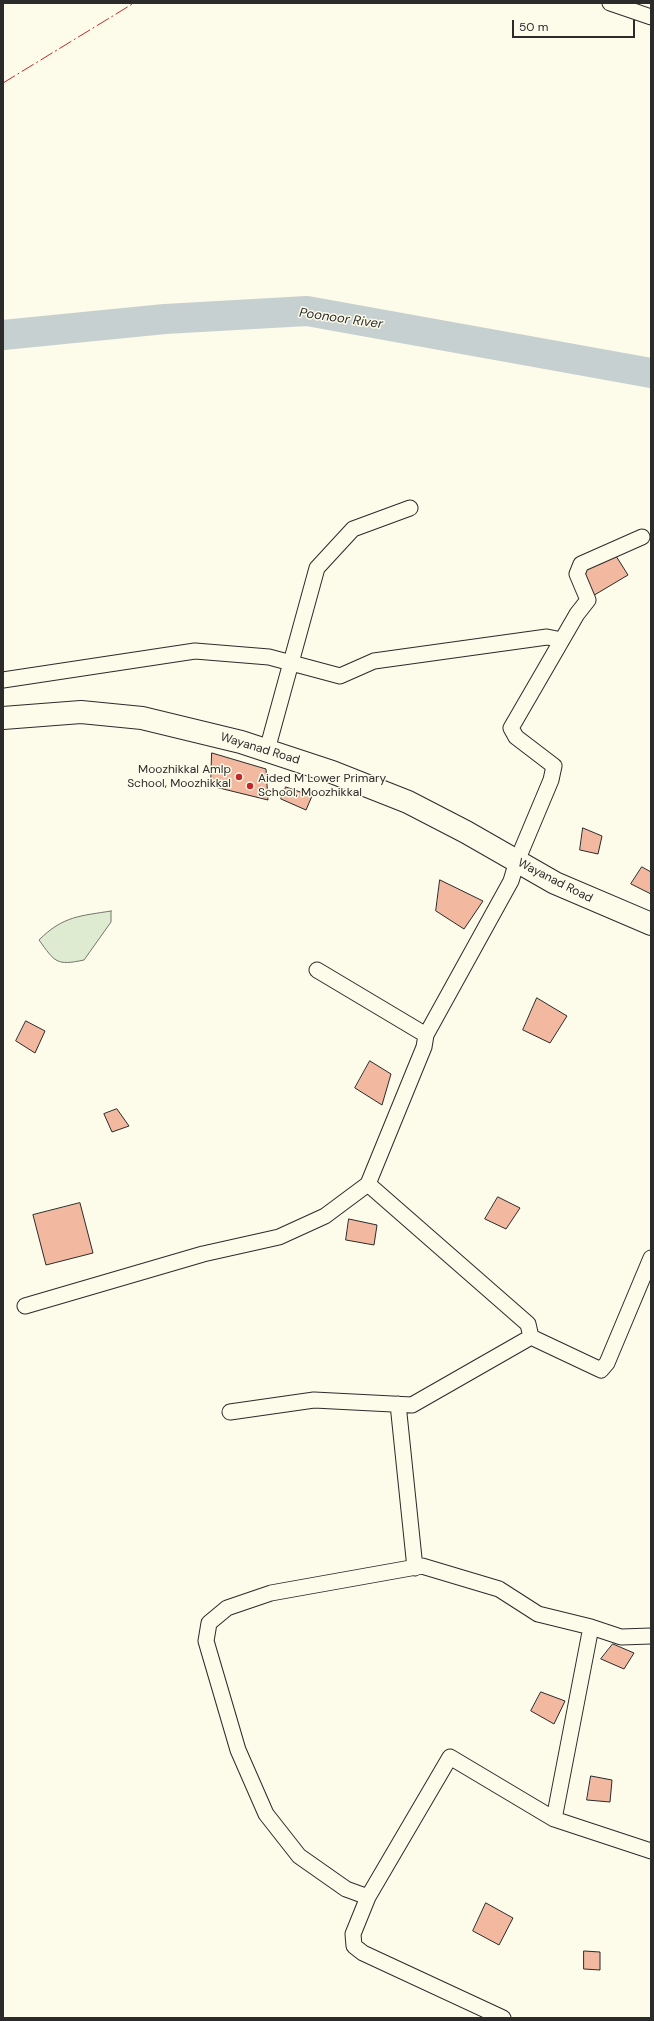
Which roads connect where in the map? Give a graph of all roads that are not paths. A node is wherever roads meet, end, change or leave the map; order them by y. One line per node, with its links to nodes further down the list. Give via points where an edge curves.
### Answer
1 (610, 3): 2 (street)
2 (651, 17)
3 (410, 508): 6 (street, via 353,529 317,568)
4 (642, 537): 5 (street, via 581,564 577,574 588,600)
5 (562, 640): 6 (street, via 547,637 374,661 340,676); 10 (street, via 511,728 516,737 554,766 551,780)
6 (292, 663): 7 (street, via 269,657 195,651); 9 (street)
7 (3, 680)
8 (3, 718): 9 (highway, Wayanad Road, via 81,712 142,718)
9 (266, 750): 10 (highway, Wayanad Road, via 332,772 408,802)
10 (517, 861): 11 (highway, Wayanad Road, via 555,883); 13 (street, via 511,881)
11 (651, 924)
12 (317, 970): 13 (street)
13 (426, 1035): 14 (street, via 424,1047)
14 (368, 1184): 16 (street, via 325,1216 279,1237 203,1254); 17 (street, via 528,1324)
15 (651, 1258): 17 (street, via 601,1370)
16 (25, 1306)
17 (531, 1337): 18 (street, via 412,1405)
18 (398, 1404): 19 (street, via 314,1400); 20 (street)
19 (230, 1412)
20 (415, 1568): 21 (street, via 422,1566 500,1589 538,1614); 25 (street, via 271,1593 227,1608 209,1623 206,1641 238,1750 266,1814 299,1856 346,1889)
21 (591, 1627): 22 (street, via 621,1637); 23 (street)
22 (651, 1636)
23 (554, 1820): 24 (street); 25 (street, via 450,1757)
24 (651, 1851)
25 (368, 1898): 26 (street, via 353,1934 354,1946 363,1953)
26 (503, 2018)

